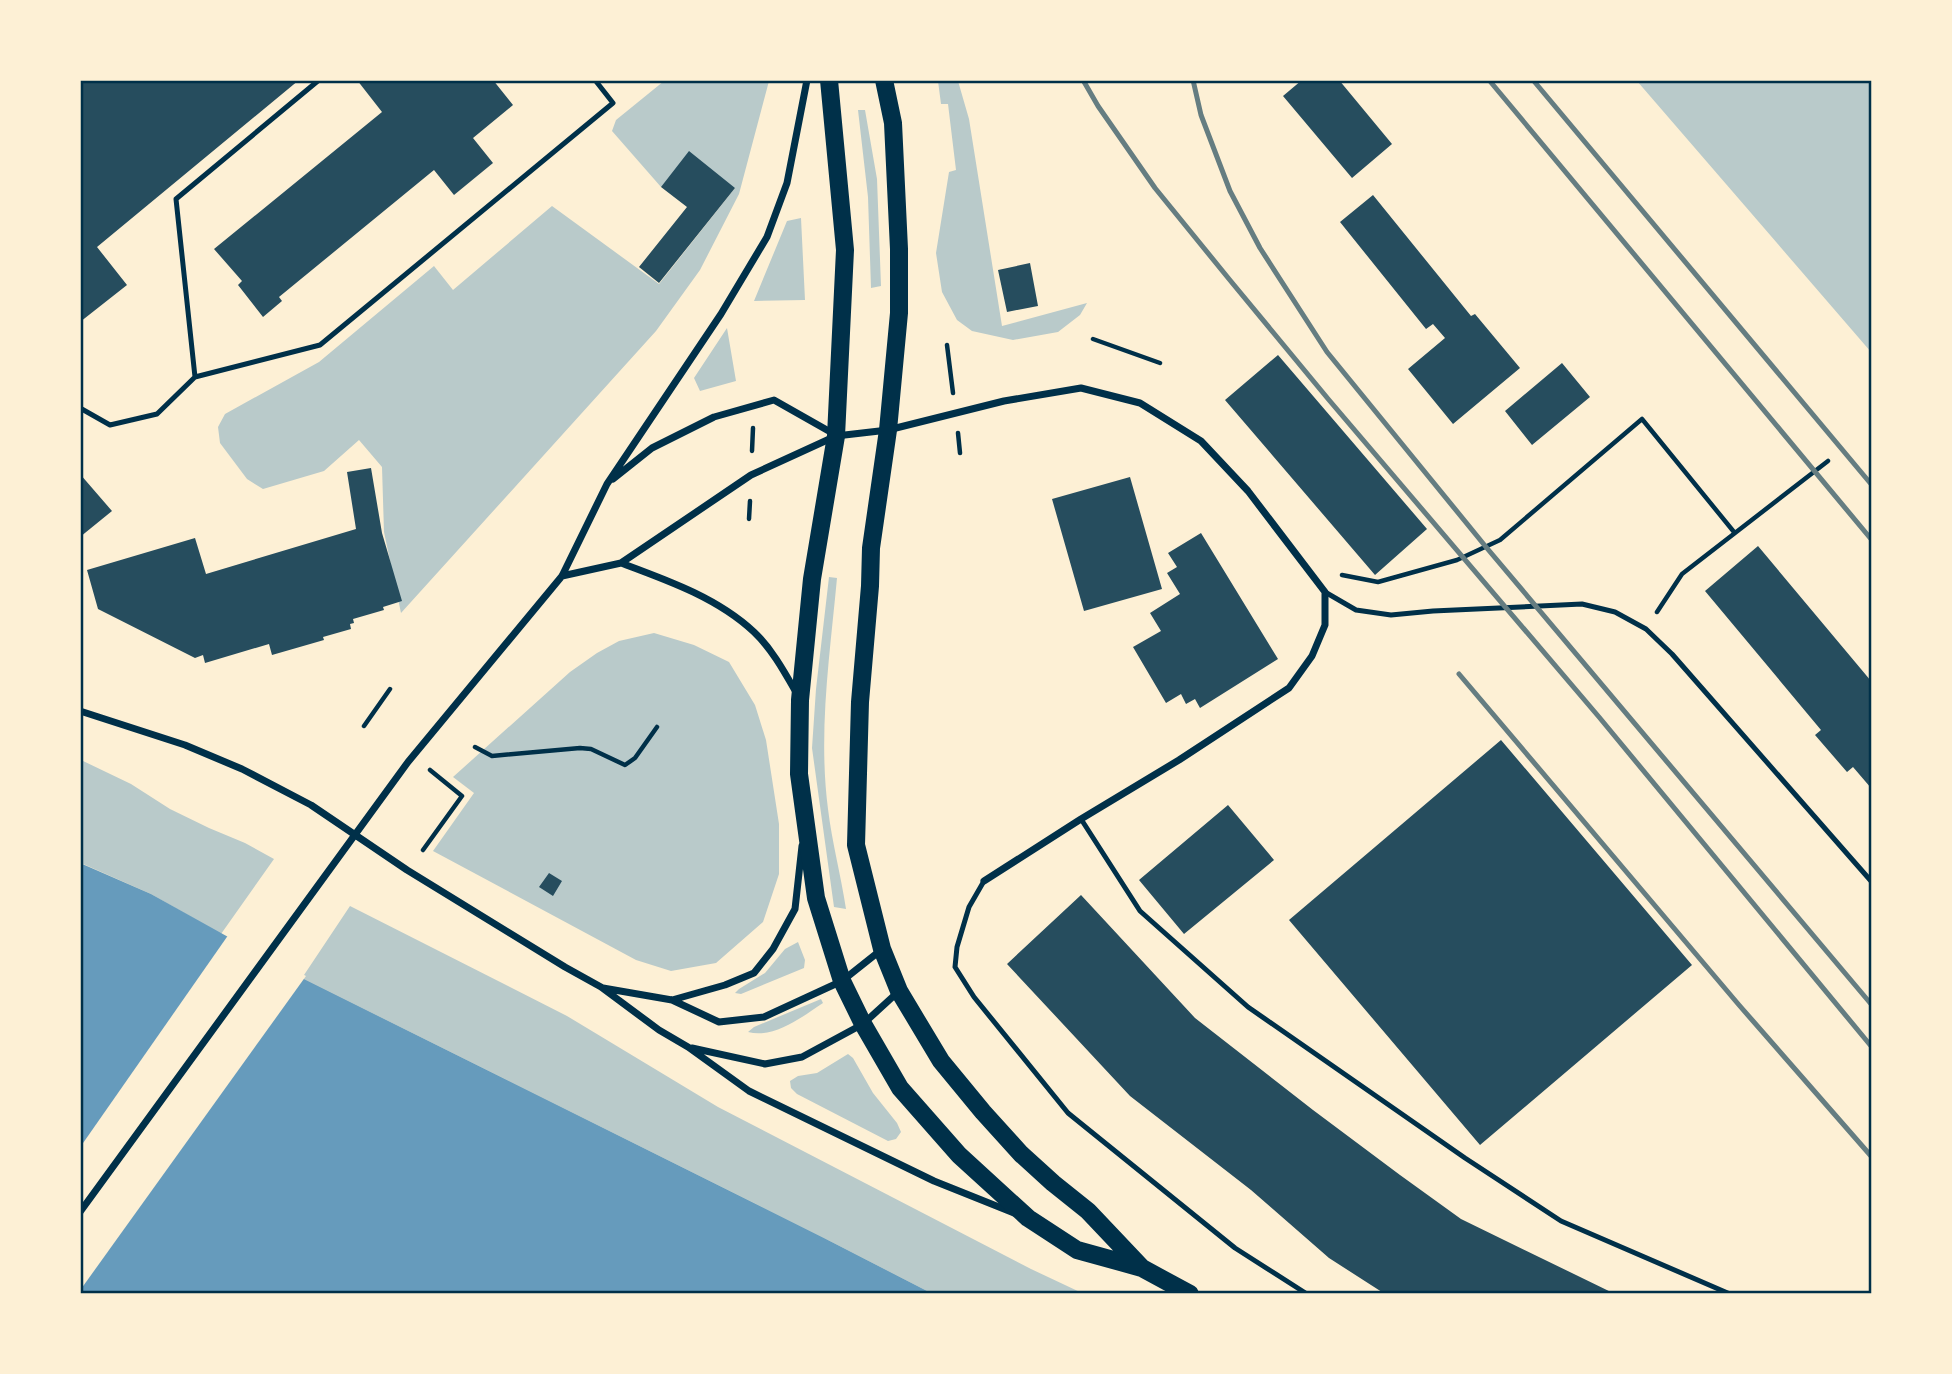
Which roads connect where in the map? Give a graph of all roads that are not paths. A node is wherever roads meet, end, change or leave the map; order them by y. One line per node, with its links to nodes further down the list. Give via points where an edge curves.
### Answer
1 (319, 80): 6 (lane, via 176,199)
2 (594, 80): 6 (lane, via 613,103 320,345)
3 (807, 80): 10 (street, via 787,183 767,237)
4 (829, 80): 9 (main road, via 845,250)
5 (884, 80): 8 (main road, via 893,123 899,249 899,313)
6 (195, 377): 7 (lane, via 157,414 110,425)
7 (80, 408)
8 (888, 430): 9 (street); 13 (street, via 1004,401 1081,388 1140,403 1201,441 1248,491); 20 (main road, via 871,548 856,845)
9 (836, 436): 10 (street, via 774,400 714,417 652,448); 11 (street, via 751,475); 14 (main road, via 812,579)
10 (607, 484): 12 (street)
11 (621, 563): 12 (street); 14 (street, via 712,601 755,632)
12 (562, 576): 27 (street, via 410,759)
13 (1325, 592): 16 (street, via 1325,625 1312,656 1289,688); 19 (lane, via 1356,610 1391,615 1582,604 1615,611 1646,629 1672,654)
14 (800, 700): 17 (main road, via 799,774)
15 (80, 711): 22 (street, via 185,745 311,805 407,870)
16 (1080, 819): 18 (street); 32 (lane, via 1140,911 1248,1007 1561,1221)
17 (805, 824): 21 (main road, via 816,898); 24 (street, via 795,909 773,949 754,973)
18 (984, 881): 31 (lane, via 969,907 955,967 974,997 1068,1113 1235,1248)
19 (1871, 881)
20 (882, 949): 21 (street); 23 (main road)
21 (842, 981): 24 (street, via 764,1017 719,1022); 25 (main road)
22 (601, 987): 24 (street); 26 (street)
23 (899, 991): 25 (street); 29 (main road, via 941,1061 983,1112)
24 (672, 1000)
25 (863, 1024): 26 (street, via 802,1057 765,1065); 28 (main road, via 900,1088 959,1155)
26 (688, 1047): 28 (street, via 749,1091 934,1181)
27 (80, 1212)
28 (1028, 1218): 29 (main road, via 1077,1250)
29 (1142, 1268): 30 (main road)
30 (1190, 1293)
31 (1307, 1293)
32 (1730, 1293)

